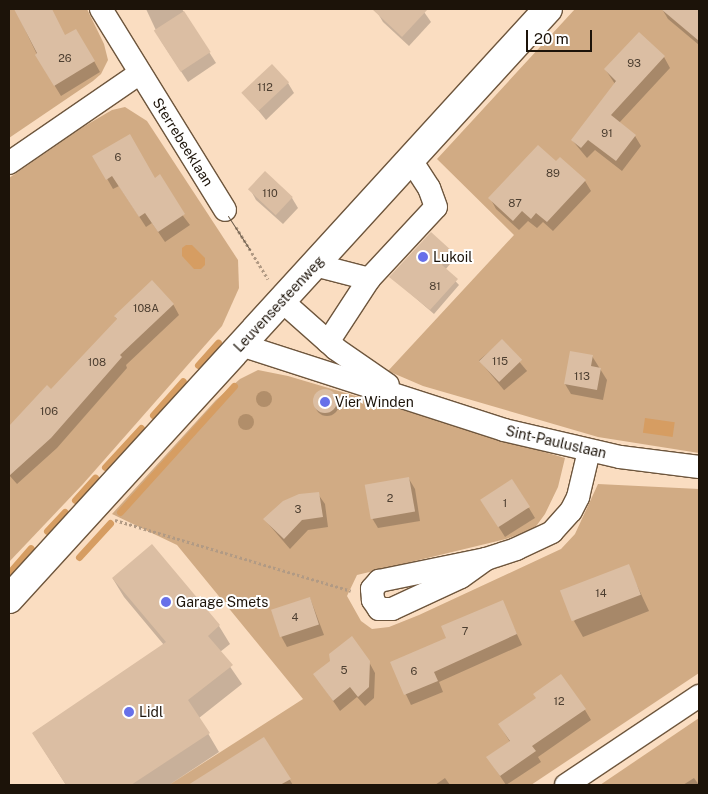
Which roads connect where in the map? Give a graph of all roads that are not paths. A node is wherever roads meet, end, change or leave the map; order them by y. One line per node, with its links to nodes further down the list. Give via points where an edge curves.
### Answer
1 (102, 9): 3 (street, Sterrebeeklaan)
2 (548, 9): 4 (main road, Leuvensesteenweg)
3 (140, 73): 5 (street); 6 (street, Sterrebeeklaan)
4 (411, 160): 7 (main road, Leuvensesteenweg); 8 (street, via 429,188 436,207)
5 (9, 163)
6 (225, 210)
7 (315, 265): 8 (street); 9 (main road, Leuvensesteenweg)
8 (369, 279): 10 (street)
9 (282, 301): 10 (street, Sint-Pauluslaan); 11 (main road, Leuvensesteenweg)
10 (328, 342): 12 (street, Sint-Pauluslaan)
11 (241, 345): 12 (street, Sint-Pauluslaan); 16 (main road, Leuvensesteenweg)
12 (416, 404): 13 (street, Sint-Pauluslaan)
13 (589, 450): 14 (street, Sint-Pauluslaan); 15 (street, via 578,497 563,521 536,541 486,559 379,581 372,589)
14 (699, 467)
15 (372, 598)
16 (9, 599)
17 (699, 696): 18 (street)
18 (566, 785)

